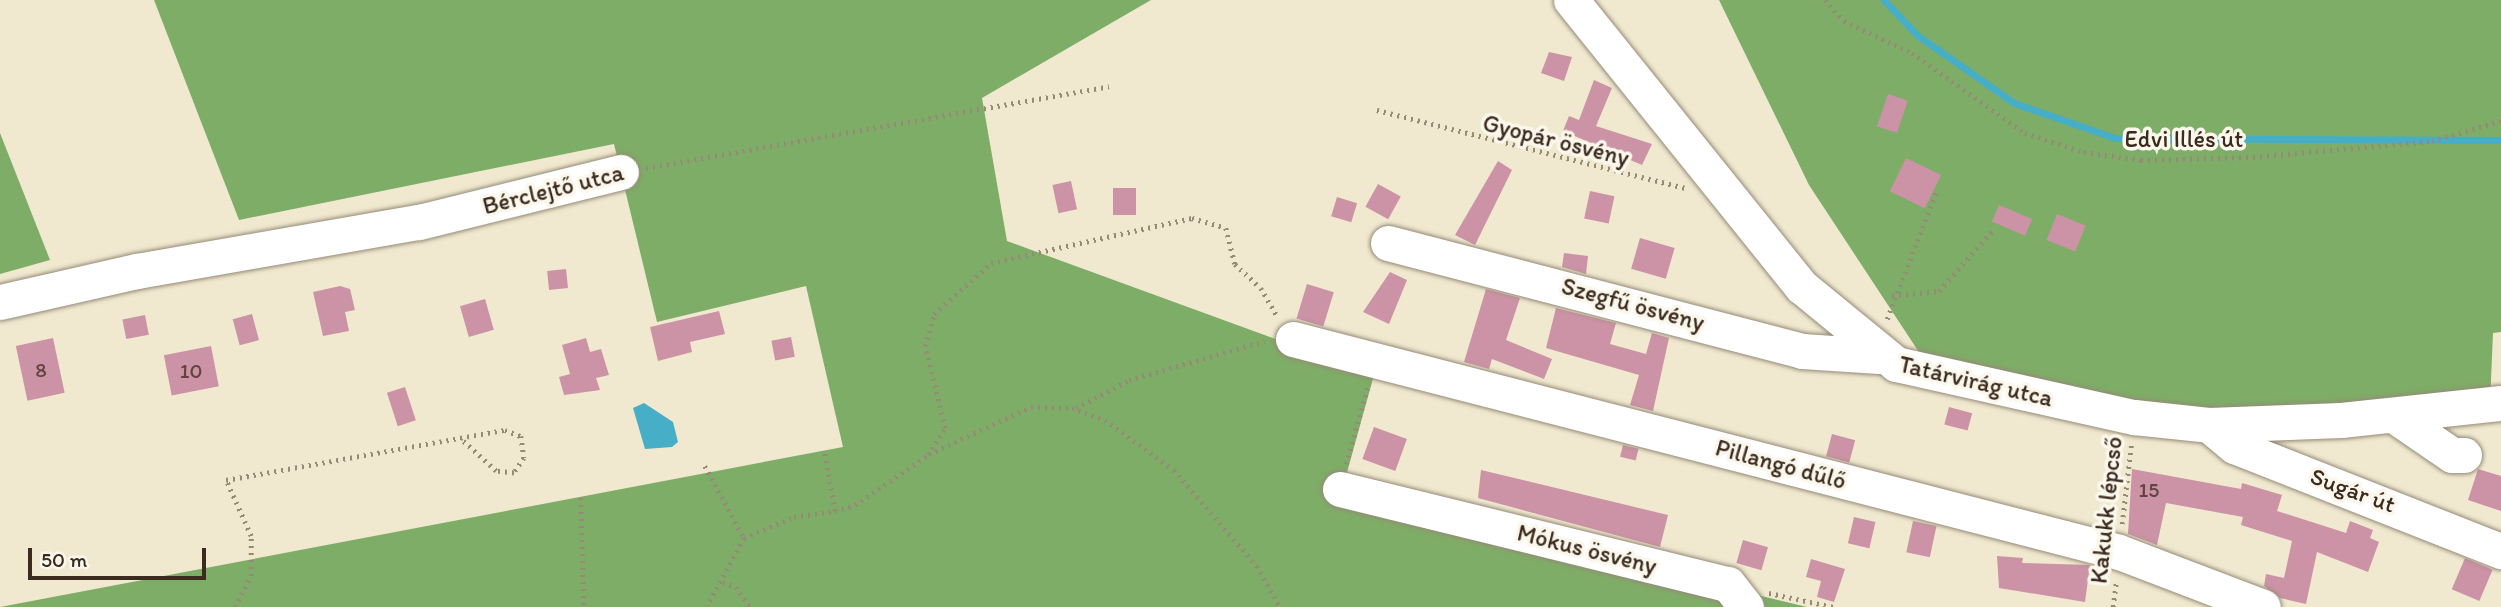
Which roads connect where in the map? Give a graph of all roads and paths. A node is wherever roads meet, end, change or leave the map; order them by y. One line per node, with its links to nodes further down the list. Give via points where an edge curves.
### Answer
1 (1571, 0): 8 (street, Tatárvirág utca)
2 (1825, 0): 5 (path, Edvi Illés út, via 1844,21 1912,53 2025,133 2084,152 2141,160 2253,157 2432,141)
3 (1109, 86): 6 (path, Bérclejtő utca)
4 (1377, 110): 8 (path, Gyopár ösvény, via 1514,149)
5 (2501, 121)
6 (621, 172): 12 (street, Bérclejtő utca, via 419,222 136,271)
7 (1937, 190): 11 (path)
8 (1728, 197): 14 (street, Tatárvirág utca, via 1802,287)
9 (1994, 229): 11 (path, via 1939,291)
10 (1388, 243): 14 (street, Szegfű ösvény, via 1802,351)
11 (1892, 296): 14 (path)
12 (0, 302)
13 (1284, 339): 17 (path, via 1129,380); 23 (path, via 1261,288 1235,264 1226,228 1192,218 1020,253 991,263 934,313 925,346 945,428); 31 (street, Pillangó dűlő)
14 (1879, 356): 19 (street, Tatárvirág utca, via 1934,375)
15 (1371, 374): 26 (path)
16 (2501, 403): 18 (street, Tatárvirág utca)
17 (1075, 409): 23 (path, via 1031,407); 38 (path, via 1105,420 1174,470 1257,566)
18 (2395, 415): 20 (street, Tatárvirág utca); 24 (street, via 2443,450)
19 (2134, 417): 20 (street, Tatárvirág utca); 31 (path, Kakukk lépcső)
20 (2209, 425): 30 (street, Sugár út, via 2234,446)
21 (463, 441): 21 (path, via 505,430 521,436 524,458 514,473 496,471); 34 (path, via 226,480 251,536 251,576)
22 (824, 451): 28 (path)
23 (928, 455): 28 (path, via 855,505)
24 (2464, 455)
25 (705, 466): 29 (path)
26 (1339, 489): 33 (street, Mókus ösvény)
27 (581, 498): 35 (path)
28 (835, 511): 29 (path, via 794,517)
29 (744, 538): 32 (path)
30 (2501, 551)
31 (2119, 552): 40 (path, Kakukk lépcső); 41 (street, Pillangó dűlő)
32 (723, 582): 36 (path); 37 (path, via 736,587)
33 (1737, 596): 39 (path)
34 (235, 607)
35 (584, 607)
36 (707, 607)
37 (750, 607)
38 (1280, 607)
39 (1834, 607)
40 (2113, 607)
41 (2263, 607)

